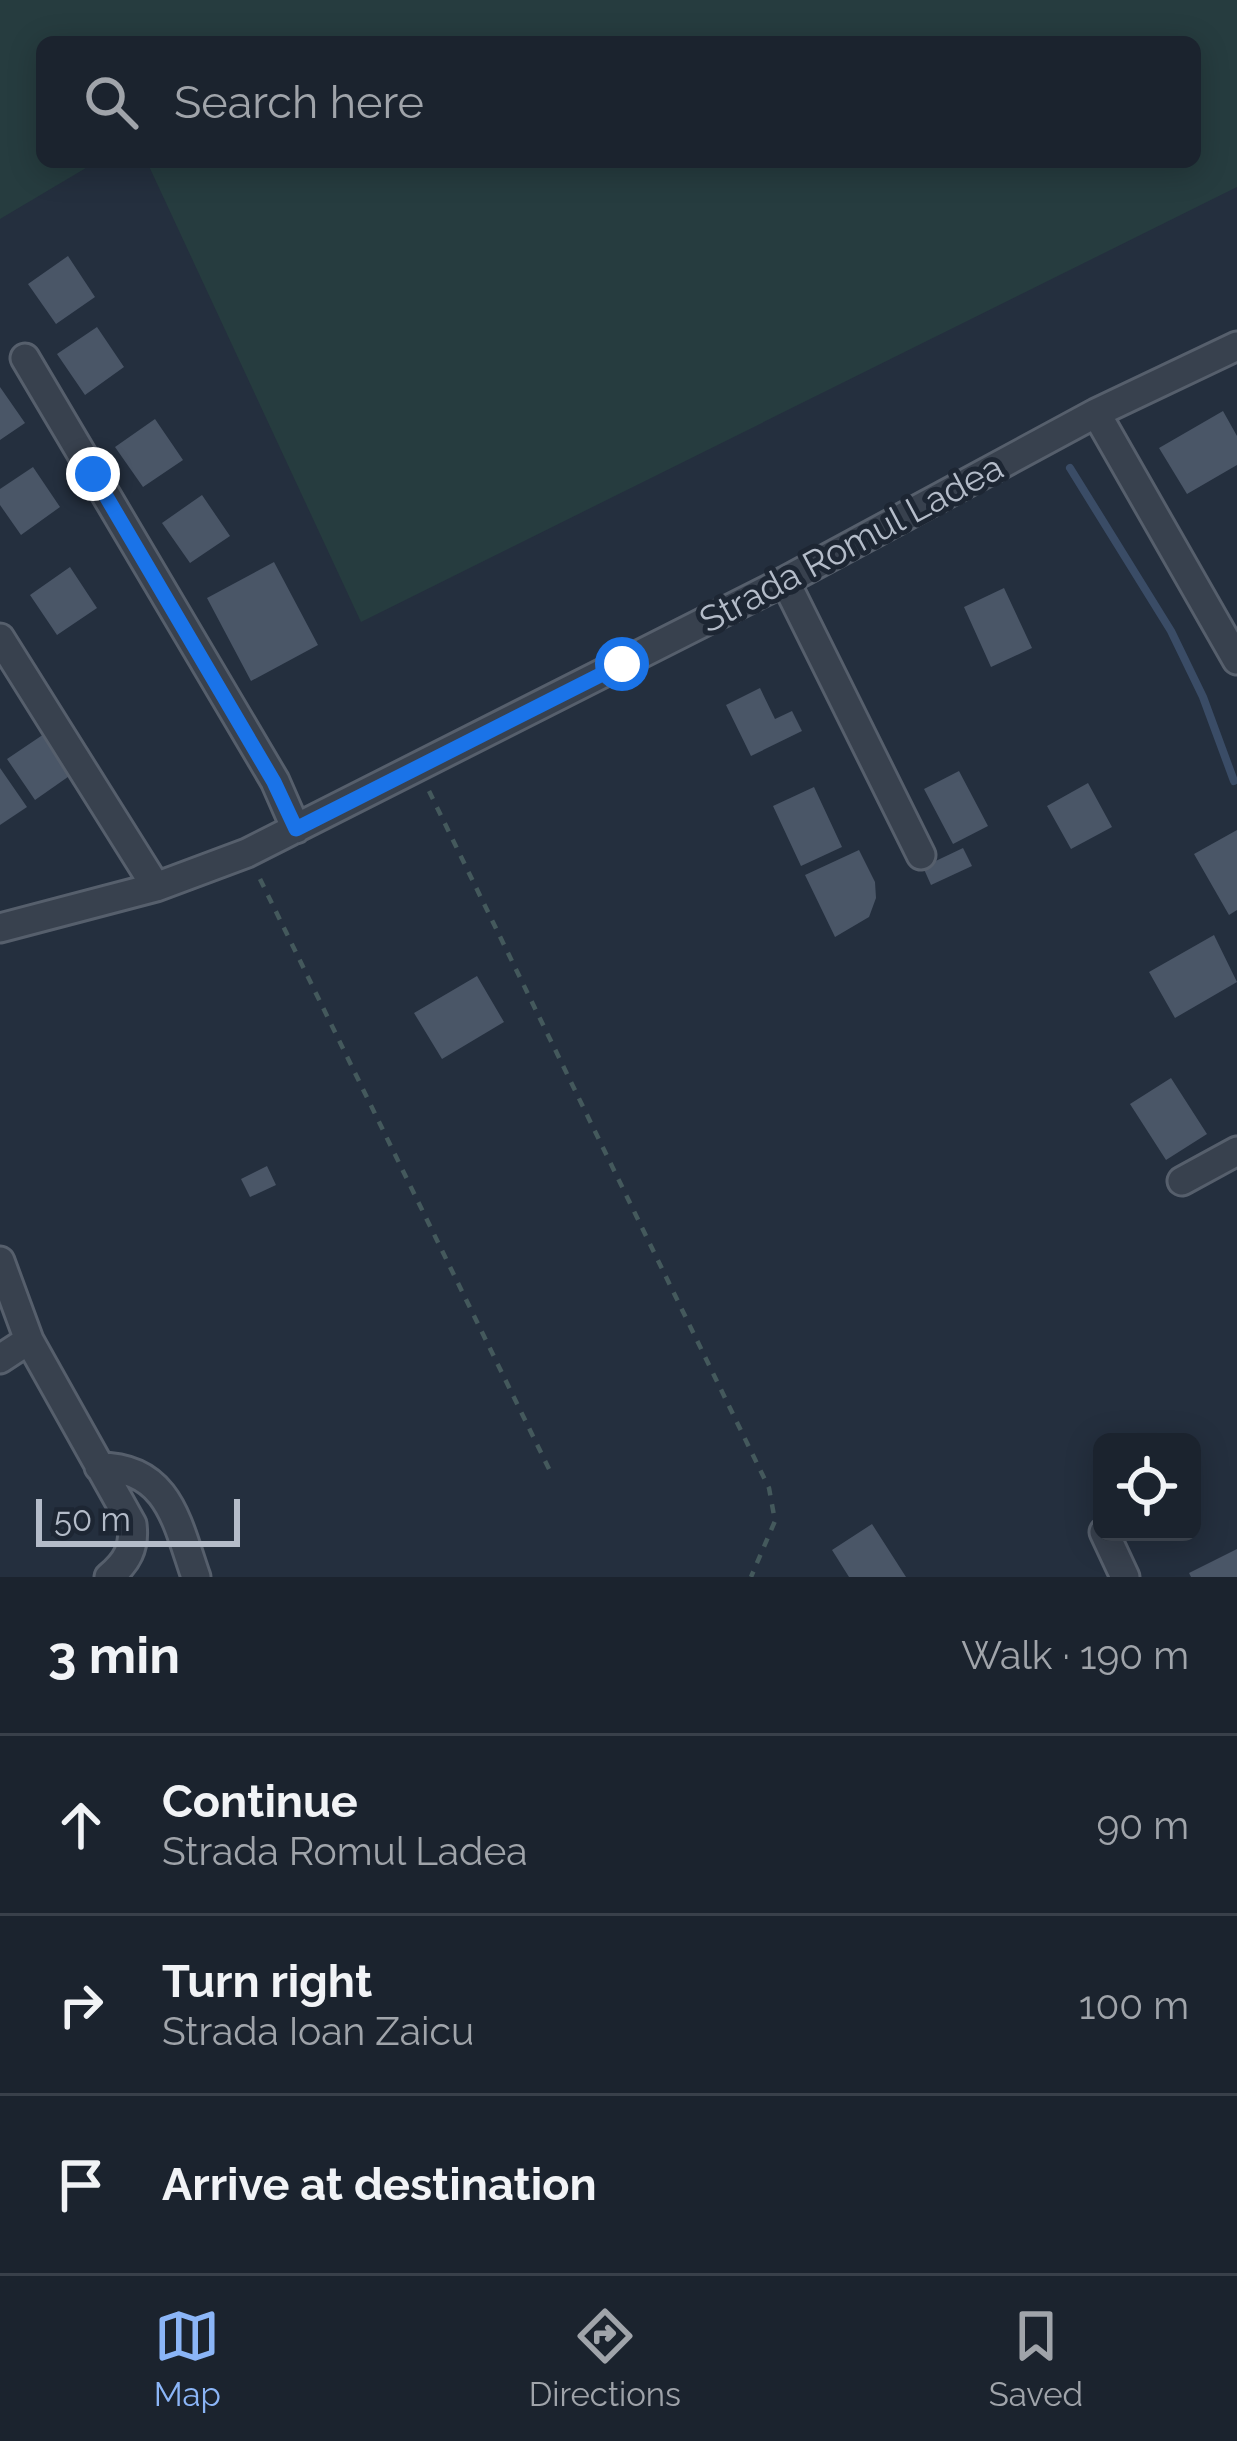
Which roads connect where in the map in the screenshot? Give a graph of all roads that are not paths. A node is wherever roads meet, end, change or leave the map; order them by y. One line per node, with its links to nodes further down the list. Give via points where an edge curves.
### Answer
1 (1237, 346): 3 (street, Strada Romul Ladea)
2 (25, 358): 7 (street)
3 (1096, 413): 4 (street, Strada Romul Ladea); 6 (street)
4 (784, 581): 7 (street, Strada Romul Ladea); 8 (street)
5 (0, 638): 9 (street)
6 (1237, 660)
7 (296, 829): 9 (street, Strada Romul Ladea)
8 (921, 856)
9 (156, 887): 10 (street, Strada Romul Ladea)
10 (0, 928)
11 (1237, 1151): 12 (street)
12 (1182, 1181)
13 (0, 1261): 14 (street)
14 (28, 1340): 15 (street); 16 (street)
15 (0, 1359)
16 (99, 1467): 18 (street, via 134,1536 126,1562); 19 (street, via 129,1470 164,1495)
17 (1107, 1541): 20 (street)
18 (109, 1577)
19 (196, 1577)
20 (1125, 1577)

